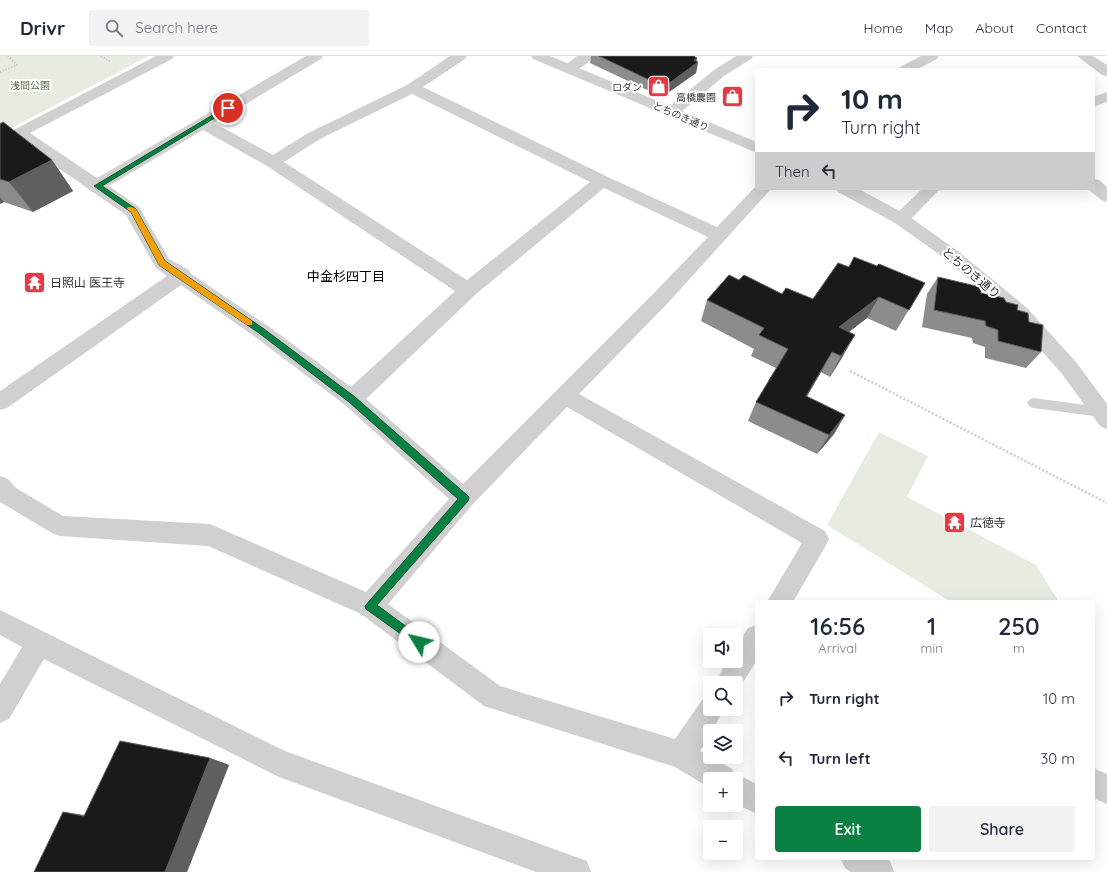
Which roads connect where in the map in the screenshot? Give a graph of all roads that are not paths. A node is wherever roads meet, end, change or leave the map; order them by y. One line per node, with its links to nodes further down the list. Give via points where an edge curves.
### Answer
1 (167, 56): 17 (street)
2 (316, 56): 16 (street)
3 (460, 56): 12 (street)
4 (538, 56): 9 (street, とちのき通り)
5 (587, 56): 9 (street)
6 (746, 56): 15 (street, via 719,73)
7 (932, 56): 10 (street)
8 (1084, 56): 11 (street)
9 (569, 68): 15 (street, とちのき通り)
10 (909, 68)
11 (1107, 72)
12 (412, 88): 20 (street, via 314,136); 21 (street)
13 (1107, 97): 14 (street)
14 (1095, 101)
15 (672, 112): 19 (street, とちのき通り)
16 (203, 123): 20 (street); 22 (street)
17 (19, 133): 18 (street); 22 (street)
18 (0, 143)
19 (755, 147)
20 (273, 162): 31 (street)
21 (602, 181): 29 (street); 31 (street)
22 (97, 186): 30 (street, via 133,211 162,263)
23 (1095, 186): 27 (street)
24 (762, 190): 29 (street)
25 (848, 190): 28 (street, とちのき通り)
26 (931, 190): 28 (street)
27 (1107, 196)
28 (901, 218): 36 (street, とちのき通り, via 953,256 1020,314 1069,368)
29 (720, 235): 32 (street)
30 (182, 275): 33 (street); 34 (street)
31 (468, 290): 33 (street)
32 (565, 396): 38 (street); 39 (street, via 817,539)
33 (352, 399): 38 (street)
34 (0, 402)
35 (1033, 404): 36 (lane)
36 (1104, 416)
37 (0, 486): 40 (street, via 8,495 60,526 210,535)
38 (464, 498): 40 (street)
39 (781, 600)
40 (370, 606): 47 (street, via 493,697)
41 (0, 622): 43 (street)
42 (755, 640): 44 (street)
43 (38, 642): 45 (street); 54 (street, via 279,763)
44 (732, 676)
45 (0, 710)
46 (707, 716): 47 (street)
47 (682, 755): 48 (street)
48 (710, 772)
49 (1095, 783): 50 (street)
50 (1107, 790)
51 (743, 792): 52 (street)
52 (755, 799)
53 (858, 860): 55 (street)
54 (576, 872)
55 (879, 872)

